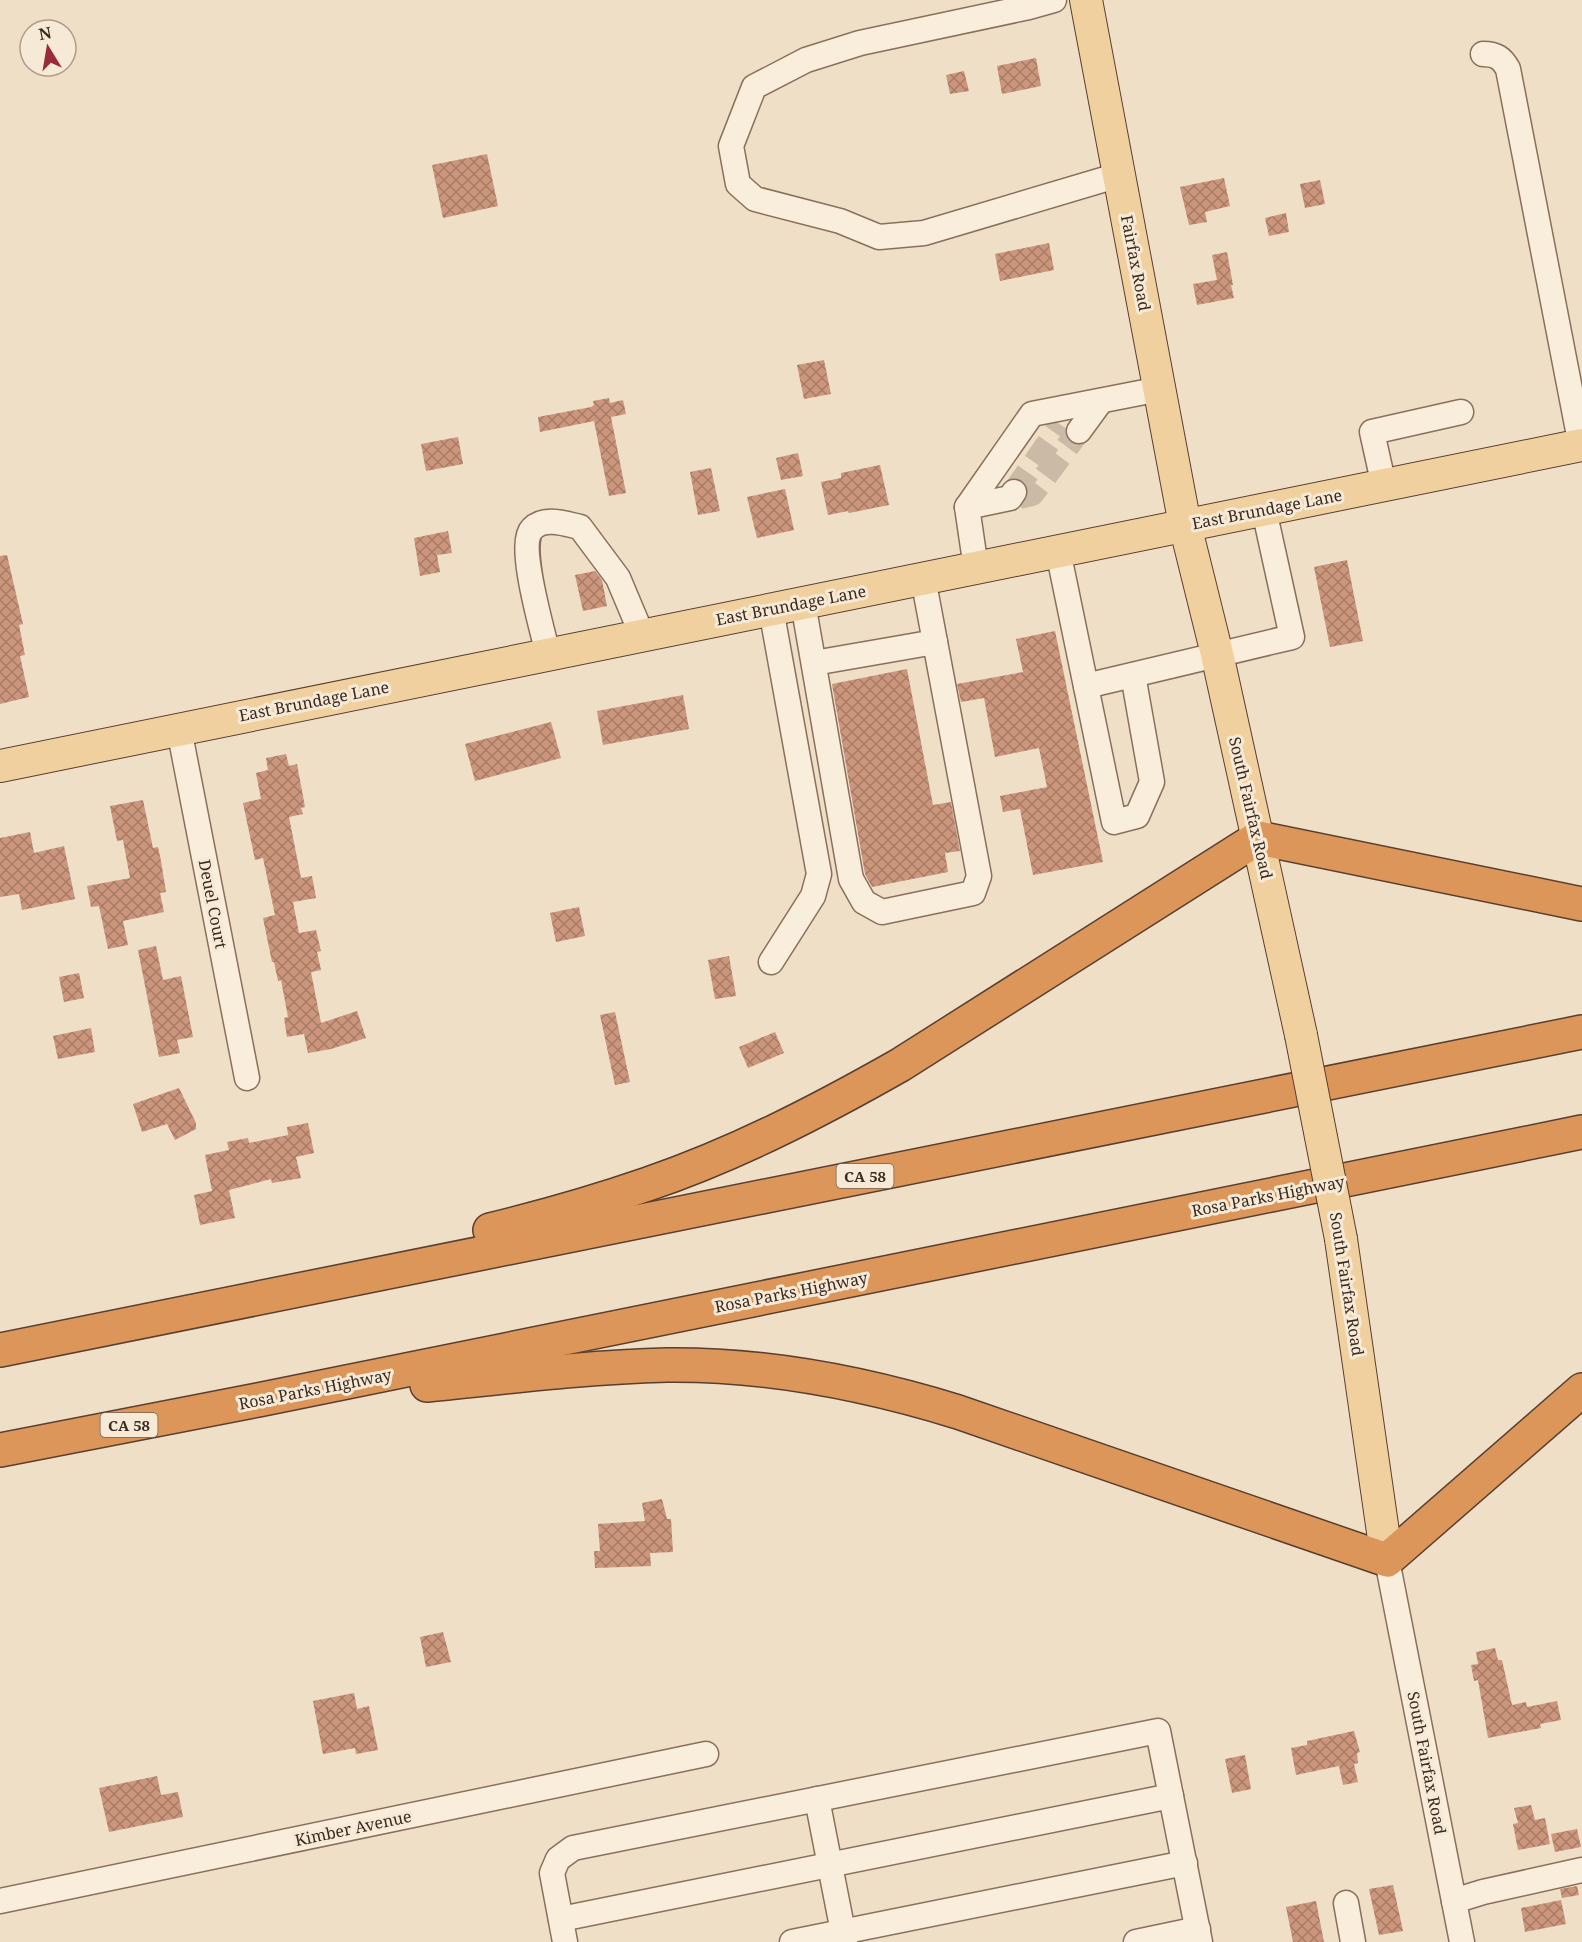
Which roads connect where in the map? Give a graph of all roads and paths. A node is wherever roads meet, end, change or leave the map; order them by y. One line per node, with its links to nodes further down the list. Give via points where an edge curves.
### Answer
1 (1054, 0): 4 (street, via 860,42 806,60 754,87 731,146 738,184 755,199 840,221 879,237 924,233)
2 (1086, 0): 4 (main road, Fairfax Road)
3 (1483, 54): 7 (street, via 1494,54 1508,69)
4 (1119, 175): 5 (main road, Fairfax Road)
5 (1160, 390): 10 (street, via 1101,401 1071,421 1032,414); 12 (main road, Fairfax Road)
6 (1461, 412): 8 (street, via 1372,432)
7 (1582, 446): 8 (main road, East Brundage Lane)
8 (1384, 486): 11 (main road, East Brundage Lane)
9 (1014, 496): 10 (street)
10 (967, 507): 14 (street)
11 (1264, 510): 12 (main road, East Brundage Lane); 21 (street, via 1292,637)
12 (1185, 525): 13 (main road, East Brundage Lane); 21 (main road, South Fairfax Road)
13 (1058, 551): 14 (main road, East Brundage Lane); 24 (street)
14 (976, 568): 15 (main road, East Brundage Lane)
15 (922, 578): 16 (main road, East Brundage Lane); 19 (street)
16 (803, 603): 17 (main road, East Brundage Lane); 22 (street)
17 (771, 609): 18 (main road, East Brundage Lane); 29 (street, via 819,874 813,897)
18 (642, 635): 20 (main road, East Brundage Lane); 20 (street, via 618,578 580,527 549,521 532,528 526,539 531,584)
19 (935, 642): 22 (street); 22 (street, via 979,876 973,893 882,912 864,902 851,879)
20 (548, 654): 25 (main road, East Brundage Lane)
21 (1217, 654): 23 (street); 27 (main road, South Fairfax Road)
22 (814, 663)
23 (1133, 675): 24 (street); 24 (street, via 1152,782 1137,816 1114,822)
24 (1086, 686)
25 (179, 729): 26 (main road, East Brundage Lane); 31 (street, Deuel Court)
26 (0, 766)
27 (1258, 838): 28 (highway); 33 (highway, via 900,1065 717,1157 649,1184 556,1213); 38 (main road, South Fairfax Road, bridge, via 1341,1239)
28 (1582, 904)
29 (771, 962)
30 (1582, 1032): 33 (highway, CA 58)
31 (247, 1078)
32 (1582, 1132): 36 (highway, Rosa Parks Highway / CA 58)
33 (148, 1320): 34 (highway, CA 58)
34 (0, 1350)
35 (1582, 1390): 38 (highway)
36 (258, 1400): 37 (highway, Rosa Parks Highway / CA 58); 38 (highway, via 609,1368 730,1367 790,1373 909,1397)
37 (0, 1450)
38 (1387, 1560): 46 (street, South Fairfax Road)
39 (706, 1754): 45 (street, Kimber Avenue)
40 (1171, 1796): 41 (street, via 1158,1731); 42 (street); 43 (street)
41 (817, 1799): 43 (street); 48 (street, via 573,1848 558,1859 552,1873)
42 (1185, 1863): 49 (street); 50 (street)
43 (830, 1865): 48 (street); 50 (street)
44 (1582, 1870): 46 (street)
45 (0, 1901)
46 (1454, 1901): 54 (street, South Fairfax Road)
47 (1346, 1903): 53 (street)
48 (563, 1931)
49 (1199, 1936): 52 (street)
50 (844, 1937): 51 (street)
51 (792, 1942)
52 (1136, 1942)
53 (1353, 1942)
54 (1462, 1942)

